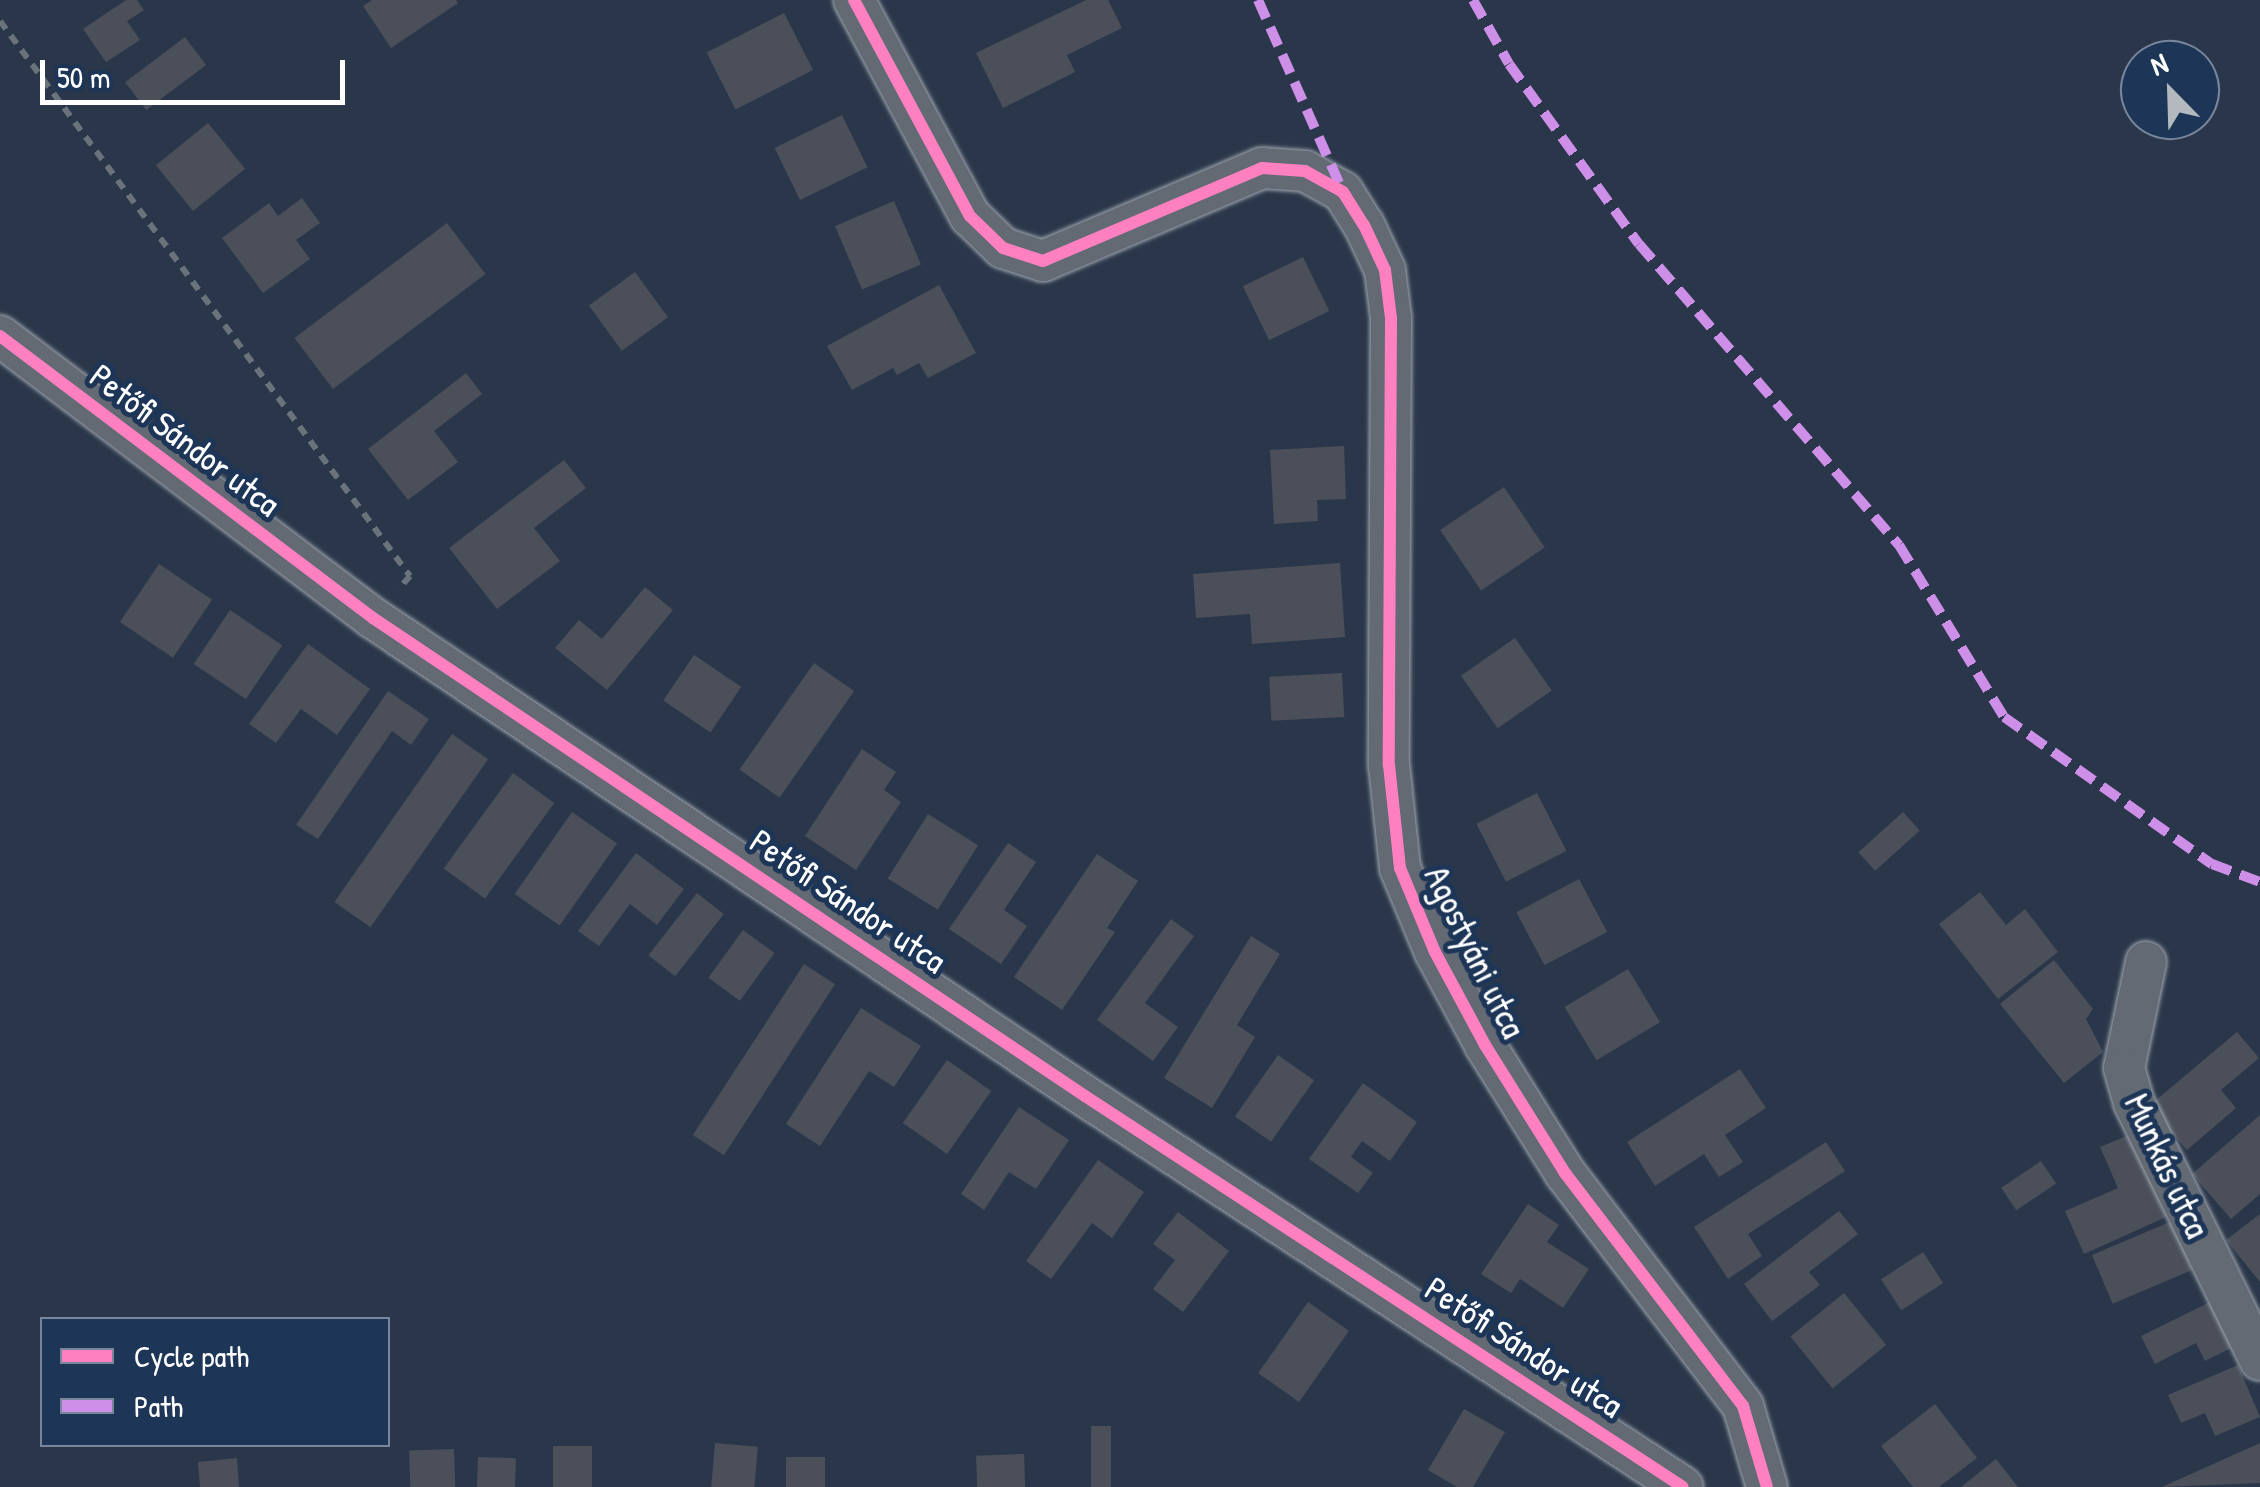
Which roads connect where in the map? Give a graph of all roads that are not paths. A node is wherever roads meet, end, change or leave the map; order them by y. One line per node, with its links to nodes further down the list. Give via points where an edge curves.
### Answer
1 (854, 0): 6 (street, Agostyáni utca, via 970,216 1003,248 1043,261 1074,252 1262,168 1305,170 1343,192 1384,270 1391,318 1389,765 1400,868 1451,983 1565,1173 1744,1406)
2 (0, 336): 5 (street, Petőfi Sándor utca, via 373,618)
3 (2146, 962): 4 (street, Munkás utca, via 2124,1068 2134,1102)
4 (2260, 1360)
5 (1683, 1487)
6 (1767, 1487)

